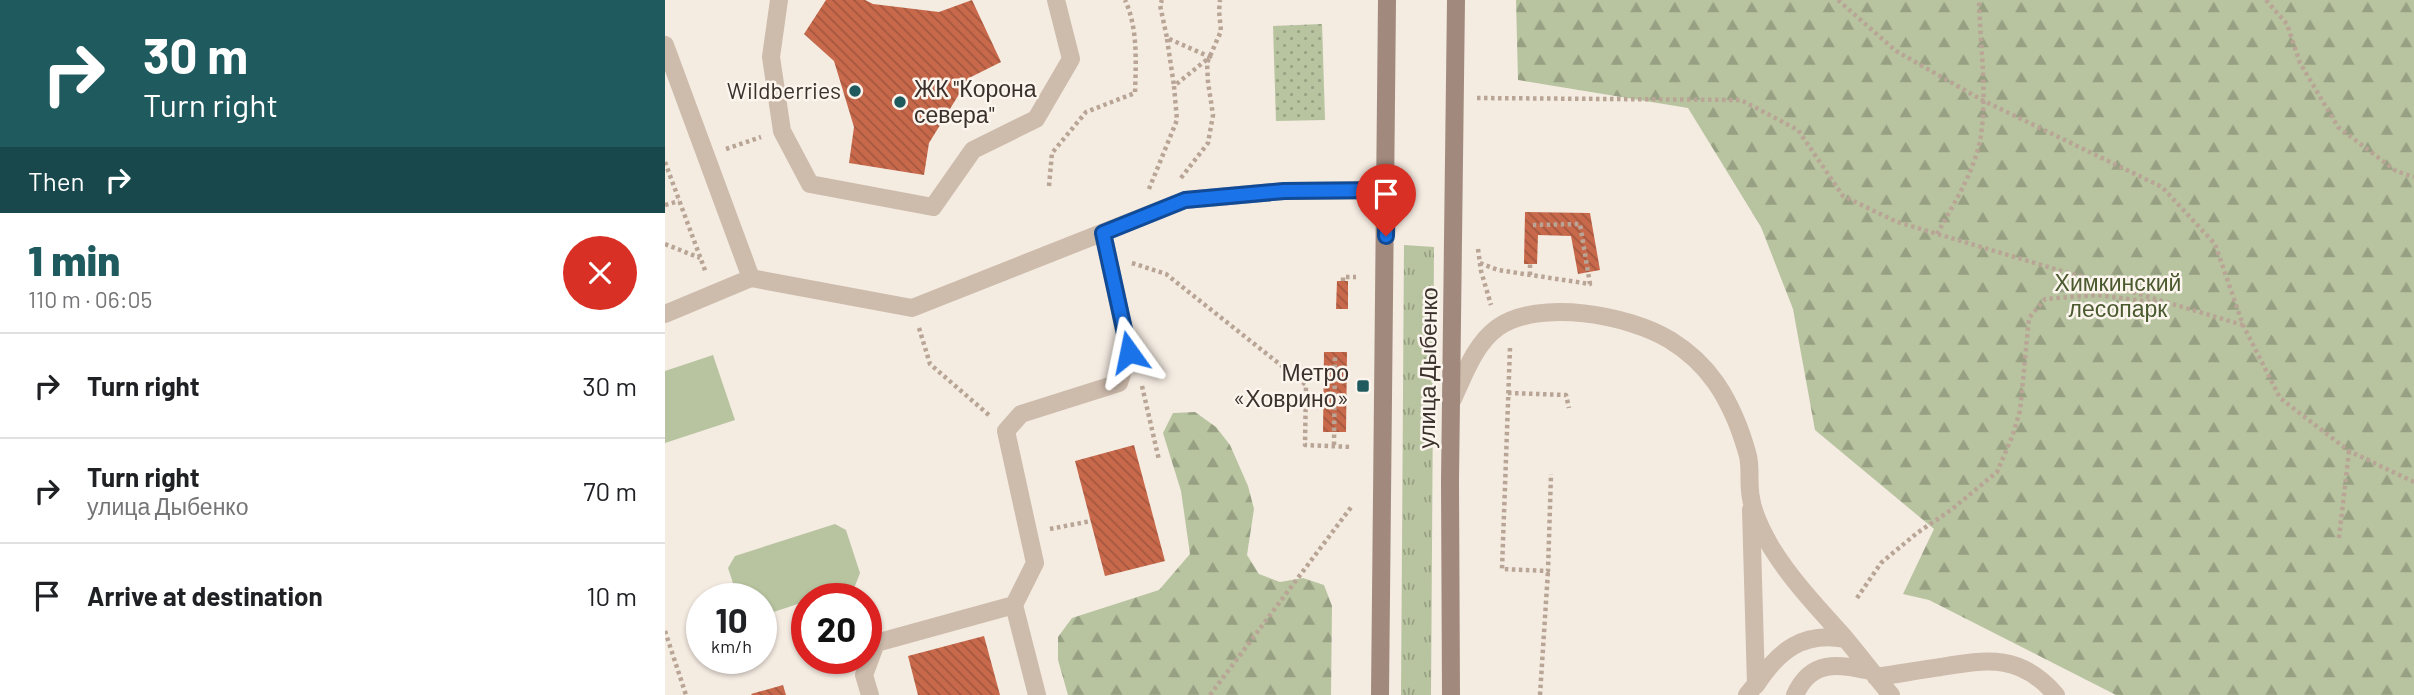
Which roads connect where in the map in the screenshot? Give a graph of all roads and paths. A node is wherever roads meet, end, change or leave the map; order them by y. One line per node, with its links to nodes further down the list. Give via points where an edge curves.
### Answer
1 (779, 0): 17 (lane, via 771,57)
2 (1056, 0): 17 (lane, via 1071,59 1036,119 974,150 933,207 810,184)
3 (1125, 0): 21 (path, via 1137,54 1135,93 1086,112 1052,153)
4 (1162, 0): 11 (path)
5 (1220, 0): 13 (path, via 1221,31)
6 (1387, 0): 22 (main road, улица Дыбенко)
7 (1456, 0): 49 (main road, улица Дыбенко)
8 (1838, 0): 16 (path, via 1896,51)
9 (1979, 0): 16 (path)
10 (2266, 0): 20 (path, via 2287,24 2300,63 2339,127 2396,171)
11 (1167, 38): 13 (path); 14 (path)
12 (665, 45): 18 (lane)
13 (1210, 57): 14 (path); 24 (path, via 1213,115 1208,143 1180,180)
14 (1174, 86): 26 (path, via 1177,120)
15 (1476, 86): 29 (path, via 1476,98 1741,100 1798,130 1843,196 1897,222)
16 (1982, 100): 29 (path, via 1979,141 1962,188); 44 (path, via 2162,187 2215,244)
17 (782, 131): 18 (path)
18 (706, 156): 38 (lane)
19 (665, 162): 23 (path)
20 (2414, 177)
21 (1049, 186)
22 (1387, 190): 24 (lane, via 1284,191); 74 (main road, улица Дыбенко)
23 (679, 201): 25 (path); 33 (path)
24 (1178, 203): 26 (lane)
25 (665, 205)
26 (1137, 219): 28 (lane)
27 (1533, 225): 36 (path, via 1580,224 1590,284)
28 (1103, 233): 32 (lane); 42 (lane)
29 (1937, 234): 41 (path)
30 (1476, 237): 34 (path)
31 (665, 244): 33 (path)
32 (1108, 254): 46 (lane); 52 (path, via 1166,274 1306,385 1305,445)
33 (701, 259): 40 (path)
34 (1480, 263): 36 (path); 45 (path)
35 (1530, 264): 36 (path)
36 (1530, 275)
37 (1356, 277): 39 (path, via 1343,277)
38 (751, 278): 40 (lane); 42 (lane)
39 (1343, 281)
40 (713, 294): 43 (lane)
41 (2173, 304): 44 (path); 64 (path, via 2097,295 2045,299 2029,318 2020,411 1997,472 1881,564)
42 (912, 308): 51 (path, via 930,364)
43 (665, 314)
44 (2243, 325): 54 (path, via 2280,398)
45 (1497, 328): 48 (path, via 1510,345); 49 (lane, via 1475,352); 58 (lane, via 1526,314 1560,312 1635,324 1669,339 1692,355 1716,383 1736,419 1748,458)
46 (1129, 352): 51 (lane, via 1119,383 1021,414); 55 (path, via 1140,377)
47 (1335, 355): 52 (path)
48 (1508, 393): 50 (path, via 1566,395); 63 (path, via 1502,569)
49 (1453, 399): 75 (main road, улица Дыбенко)
50 (1569, 408)
51 (1006, 431): 61 (lane)
52 (1334, 446): 53 (path)
53 (1352, 447)
54 (2349, 452): 57 (path); 62 (path)
55 (1159, 460)
56 (1551, 474): 63 (path)
57 (2414, 482)
58 (1751, 500): 67 (lane, via 1788,575); 69 (lane)
59 (1352, 506): 73 (path)
60 (1091, 521): 61 (path)
61 (1028, 534): 65 (lane, via 1035,563)
62 (2339, 538)
63 (1548, 571): 76 (path)
64 (1857, 598)
65 (1014, 605): 71 (lane, via 876,643 864,675); 72 (lane)
66 (665, 631): 70 (path)
67 (1845, 639): 68 (lane); 69 (lane, via 1828,636 1791,646 1772,662)
68 (1873, 674): 77 (lane, via 1842,665 1821,667 1806,676); 78 (lane); 79 (lane, via 1989,660 2027,671)
69 (1752, 691)
70 (686, 695)
71 (870, 695)
72 (1037, 695)
73 (1210, 695)
74 (1380, 695)
75 (1451, 695)
76 (1540, 695)
77 (1795, 695)
78 (1891, 695)
79 (2056, 695)

